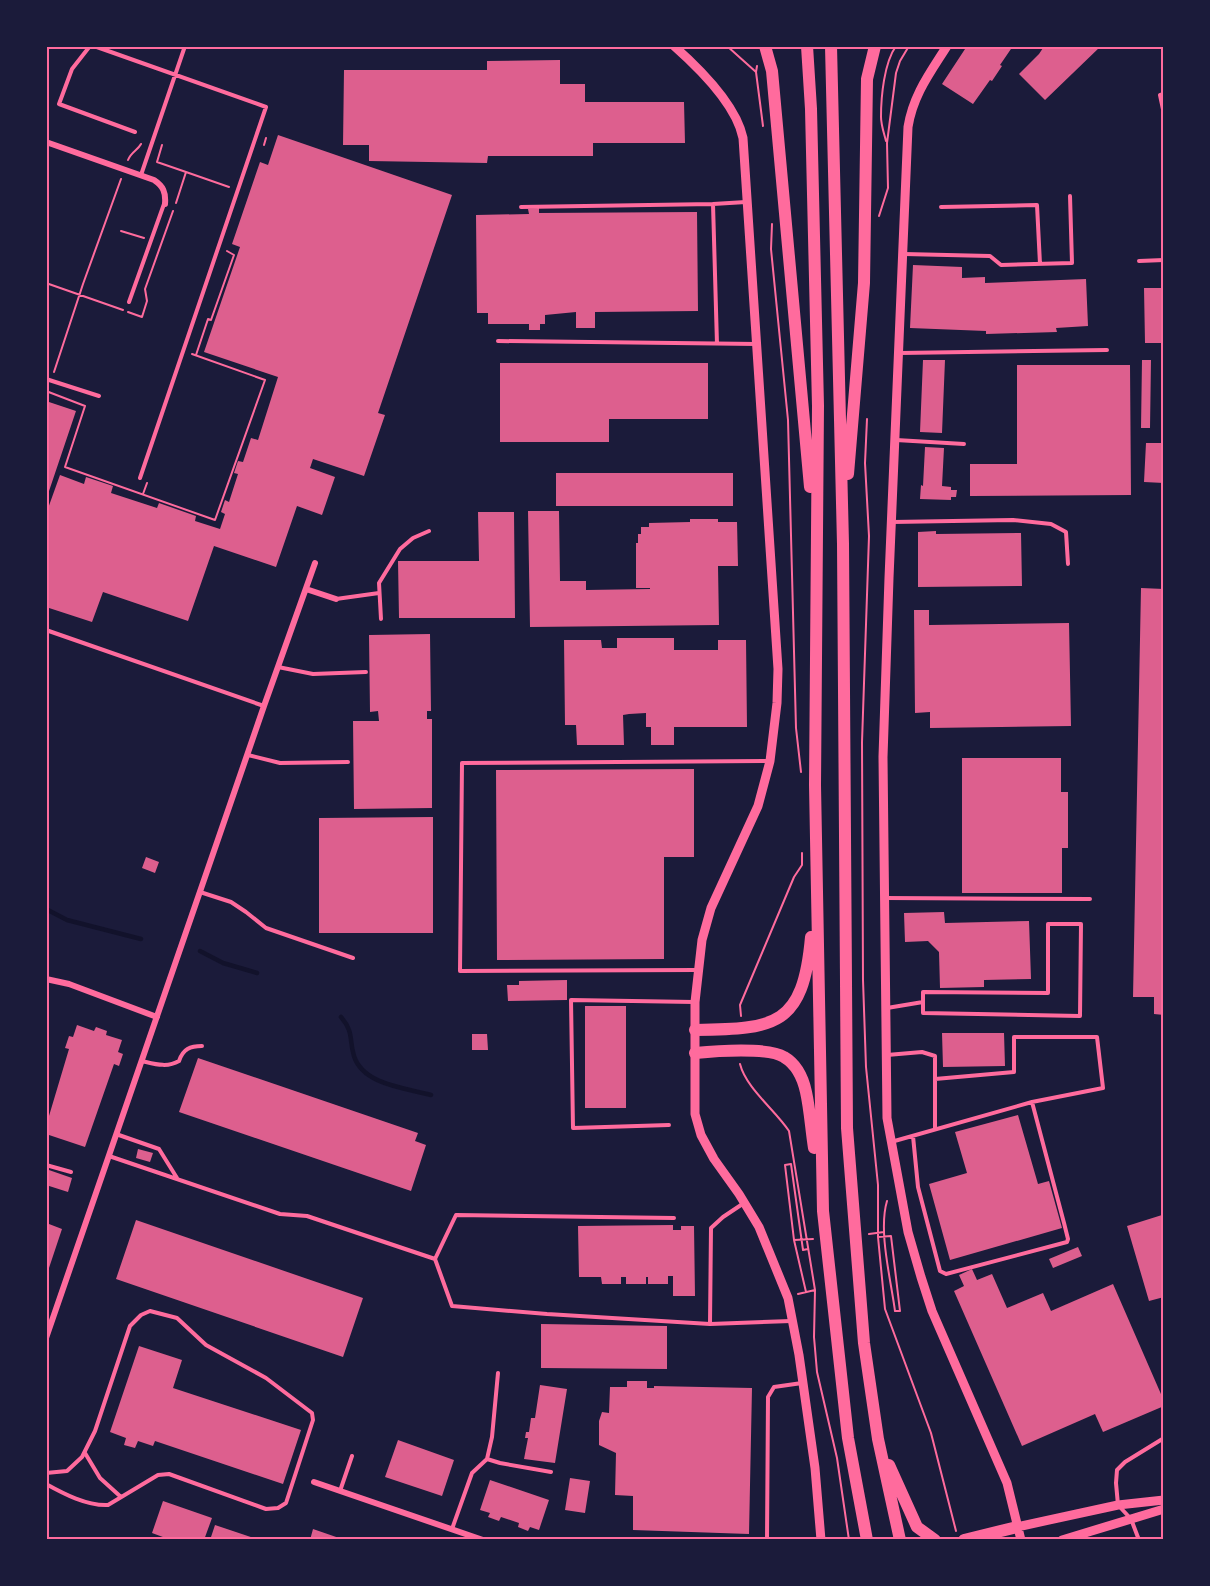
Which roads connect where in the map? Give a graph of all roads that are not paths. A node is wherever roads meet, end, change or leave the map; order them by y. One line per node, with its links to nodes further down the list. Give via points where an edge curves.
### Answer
1 (92, 46): 9 (lane); 12 (lane, via 72,69 59,105)
2 (185, 46): 9 (lane)
3 (674, 46): 16 (street, via 726,101 741,124)
4 (765, 46): 38 (highway, via 772,71)
5 (807, 46): 38 (highway, via 818,406)
6 (831, 46): 39 (highway)
7 (875, 46): 39 (highway, via 867,79 864,282)
8 (947, 46): 21 (street, via 911,108)
9 (175, 76): 14 (lane); 35 (lane, via 266,107)
10 (1164, 94): 11 (lane, via 1160,95)
11 (1164, 114)
12 (135, 132)
13 (46, 142): 14 (street)
14 (141, 175): 17 (street, via 163,188)
15 (1070, 196): 24 (lane, via 1072,263)
16 (748, 202): 18 (lane); 28 (street)
17 (165, 204): 25 (lane)
18 (713, 204): 19 (lane); 27 (lane)
19 (521, 207)
20 (941, 207): 24 (lane, via 1037,205)
21 (903, 254): 24 (lane, via 990,256 1001,265); 30 (street)
22 (1164, 260): 23 (lane)
23 (1139, 261)
24 (1040, 264)
25 (129, 302)
26 (498, 341): 27 (lane)
27 (717, 344): 28 (lane)
28 (758, 344): 51 (street, via 778,669)
29 (1107, 350): 30 (lane)
30 (899, 353): 33 (street)
31 (49, 380): 32 (lane)
32 (99, 396)
33 (895, 440): 34 (lane); 36 (street)
34 (964, 444)
35 (140, 478)
36 (891, 522): 41 (lane, via 1013,519 1051,524 1066,532); 55 (street, via 883,757)
37 (429, 531): 43 (lane, via 400,549 379,583)
38 (816, 543): 53 (highway)
39 (843, 544): 90 (highway, via 847,1128 864,1343)
40 (315, 563): 42 (street)
41 (1068, 564)
42 (306, 589): 44 (street); 47 (street)
43 (379, 594): 44 (lane); 45 (lane)
44 (336, 599)
45 (381, 618)
46 (46, 630): 49 (lane)
47 (278, 668): 48 (lane, via 313,674); 49 (street)
48 (366, 672)
49 (264, 706): 50 (street)
50 (247, 754): 52 (lane, via 280,763); 54 (street)
51 (770, 761): 58 (street, via 758,806 711,908); 58 (lane, via 462,763 460,971)
52 (348, 762)
53 (816, 870): 64 (highway, via 805,979 794,1004 773,1021 741,1029); 81 (highway)
54 (200, 892): 57 (lane, via 242,909 266,928); 63 (street)
55 (885, 898): 56 (lane); 62 (street)
56 (1090, 898)
57 (353, 958)
58 (698, 970): 60 (street)
59 (47, 982): 63 (street, via 69,984)
60 (695, 1002): 64 (street); 71 (lane, via 571,1000 573,1128)
61 (923, 1002): 61 (lane, via 923,992 1048,993 1048,924 1081,924 1080,1016 923,1013); 62 (lane)
62 (886, 1009): 67 (street)
63 (157, 1017): 68 (street)
64 (695, 1030): 66 (street)
65 (202, 1046): 68 (lane, via 182,1052 174,1064)
66 (695, 1053): 80 (street, via 695,1114 701,1135); 81 (highway, via 770,1053 793,1064 806,1091)
67 (886, 1055): 69 (lane, via 922,1052 935,1056); 75 (street)
68 (142, 1061): 73 (street)
69 (935, 1079): 70 (lane, via 1014,1072 1014,1037 1097,1037 1103,1088); 72 (lane)
70 (1032, 1102): 72 (lane); 74 (lane, via 1067,1242 946,1274 940,1271 918,1187)
71 (669, 1125)
72 (935, 1129): 74 (lane)
73 (117, 1134): 76 (street); 79 (lane, via 159,1149)
74 (913, 1136): 75 (lane)
75 (890, 1142): 104 (street, via 908,1232 932,1311 1006,1483)
76 (109, 1156): 79 (lane); 86 (street)
77 (46, 1165): 78 (lane)
78 (71, 1172)
79 (177, 1179): 83 (lane, via 280,1214 307,1216)
80 (744, 1203): 84 (street, via 759,1227); 85 (lane, via 711,1228)
81 (823, 1211): 109 (highway, via 848,1437)
82 (674, 1218): 83 (lane, via 456,1215)
83 (435, 1259): 85 (lane, via 453,1306)
84 (793, 1320): 85 (lane); 88 (street)
85 (710, 1324)
86 (46, 1338)
87 (498, 1373): 93 (lane)
88 (803, 1383): 107 (lane, via 774,1387 768,1397); 108 (street)
89 (1164, 1438): 101 (lane, via 1117,1470)
90 (878, 1439): 110 (highway); 111 (highway, via 917,1527)
91 (85, 1453): 95 (lane, via 67,1471); 99 (lane, via 100,1478); 99 (lane, via 130,1326 150,1311 177,1318 206,1345 266,1378 312,1413 286,1503 278,1508 266,1509 169,1474 158,1475)
92 (352, 1456): 98 (lane)
93 (487, 1458): 94 (lane); 105 (lane, via 472,1473)
94 (551, 1472)
95 (46, 1473)
96 (314, 1482): 98 (street)
97 (46, 1484): 99 (lane, via 65,1495 99,1505 108,1505)
98 (340, 1491): 105 (street)
99 (121, 1497)
100 (1164, 1500): 101 (street)
101 (1118, 1505): 103 (lane); 104 (street)
102 (1164, 1509): 103 (street)
103 (1131, 1519): 114 (street); 115 (lane)
104 (1017, 1527): 112 (highway); 113 (street)
105 (452, 1529): 106 (street)
106 (483, 1539)
107 (767, 1539)
108 (821, 1539)
109 (867, 1539)
110 (900, 1539)
111 (935, 1539)
112 (964, 1539)
113 (1021, 1539)
114 (1062, 1539)
115 (1139, 1539)

